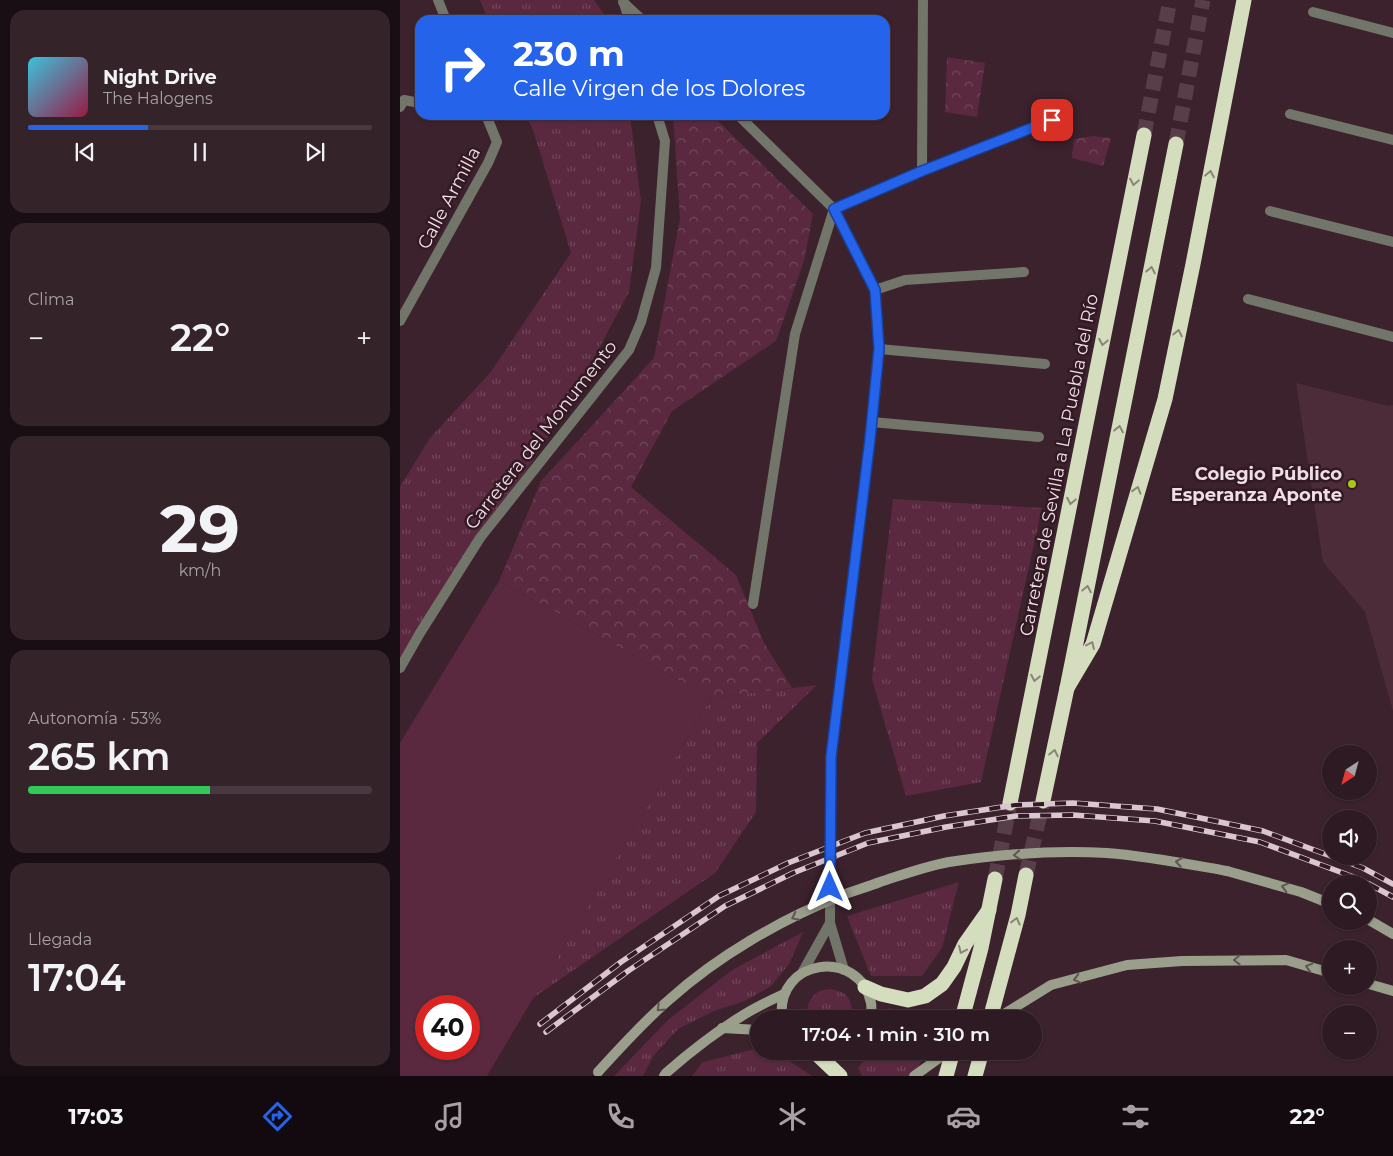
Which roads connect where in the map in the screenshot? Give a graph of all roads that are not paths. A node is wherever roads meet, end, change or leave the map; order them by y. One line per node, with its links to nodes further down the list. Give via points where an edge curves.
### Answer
1 (438, 0): 6 (street)
2 (923, 0): 20 (street)
3 (1244, 0): 35 (highway, one-way to 3, via 1093,644 1164,399)
4 (623, 1): 7 (street); 8 (street)
5 (1313, 12): 9 (street)
6 (444, 15)
7 (627, 15)
8 (637, 15)
9 (1393, 32)
10 (415, 101): 11 (street, via 404,100)
11 (400, 107)
12 (1290, 114): 18 (street)
13 (488, 120): 27 (street, Calle Armilla, via 497,142 488,163)
14 (659, 120): 34 (street, Carretera del Monumento, via 665,141 656,268 641,322 629,350 480,538)
15 (743, 120): 21 (street)
16 (1052, 120): 20 (street)
17 (1144, 135): 37 (highway, Carretera de Sevilla a La Puebla del Río, one-way to 37)
18 (1393, 140)
19 (1176, 144): 35 (highway, one-way to 19)
20 (922, 171): 21 (street)
21 (834, 209): 25 (street); 33 (street, via 795,334)
22 (1270, 211): 23 (street)
23 (1393, 242)
24 (1024, 272): 25 (street, via 905,280)
25 (875, 290): 29 (street)
26 (1248, 299): 28 (street)
27 (400, 321)
28 (1393, 337)
29 (879, 349): 30 (street); 31 (street)
30 (1044, 364)
31 (872, 422): 32 (street); 42 (street, via 831,757)
32 (1039, 436)
33 (753, 604)
34 (400, 668)
35 (1067, 688): 36 (highway, one-way to 35)
36 (1044, 800)
37 (1010, 803)
38 (1026, 875): 55 (highway, one-way to 38)
39 (996, 880): 41 (highway)
40 (1322, 900): 63 (main road, one-way to 63, bridge, via 1227,871 1107,853 1053,852 947,863 840,896 752,940 670,999)
41 (990, 910): 49 (highway, one-way to 49, via 942,984 925,996 908,1000); 54 (highway)
42 (830, 922): 45 (street); 47 (street)
43 (1377, 925): 44 (main road)
44 (1393, 934)
45 (844, 970): 47 (main road, via 830,966 815,967); 49 (main road)
46 (1322, 970): 56 (main road, one-way to 56, via 1286,960 1127,965 1051,985)
47 (802, 973): 51 (main road)
48 (1377, 986): 50 (main road)
49 (864, 987): 53 (main road)
50 (1393, 991)
51 (784, 994): 52 (main road); 57 (main road)
52 (781, 1010)
53 (871, 1010)
54 (964, 1010)
55 (992, 1010)
56 (1011, 1010)
57 (722, 1028): 58 (main road); 64 (main road)
58 (750, 1030)
59 (820, 1060): 65 (highway)
60 (938, 1060): 66 (main road)
61 (949, 1060): 67 (highway)
62 (979, 1060): 68 (highway)
63 (596, 1074)
64 (664, 1076)
65 (840, 1076)
66 (914, 1076)
67 (946, 1076)
68 (975, 1076)

